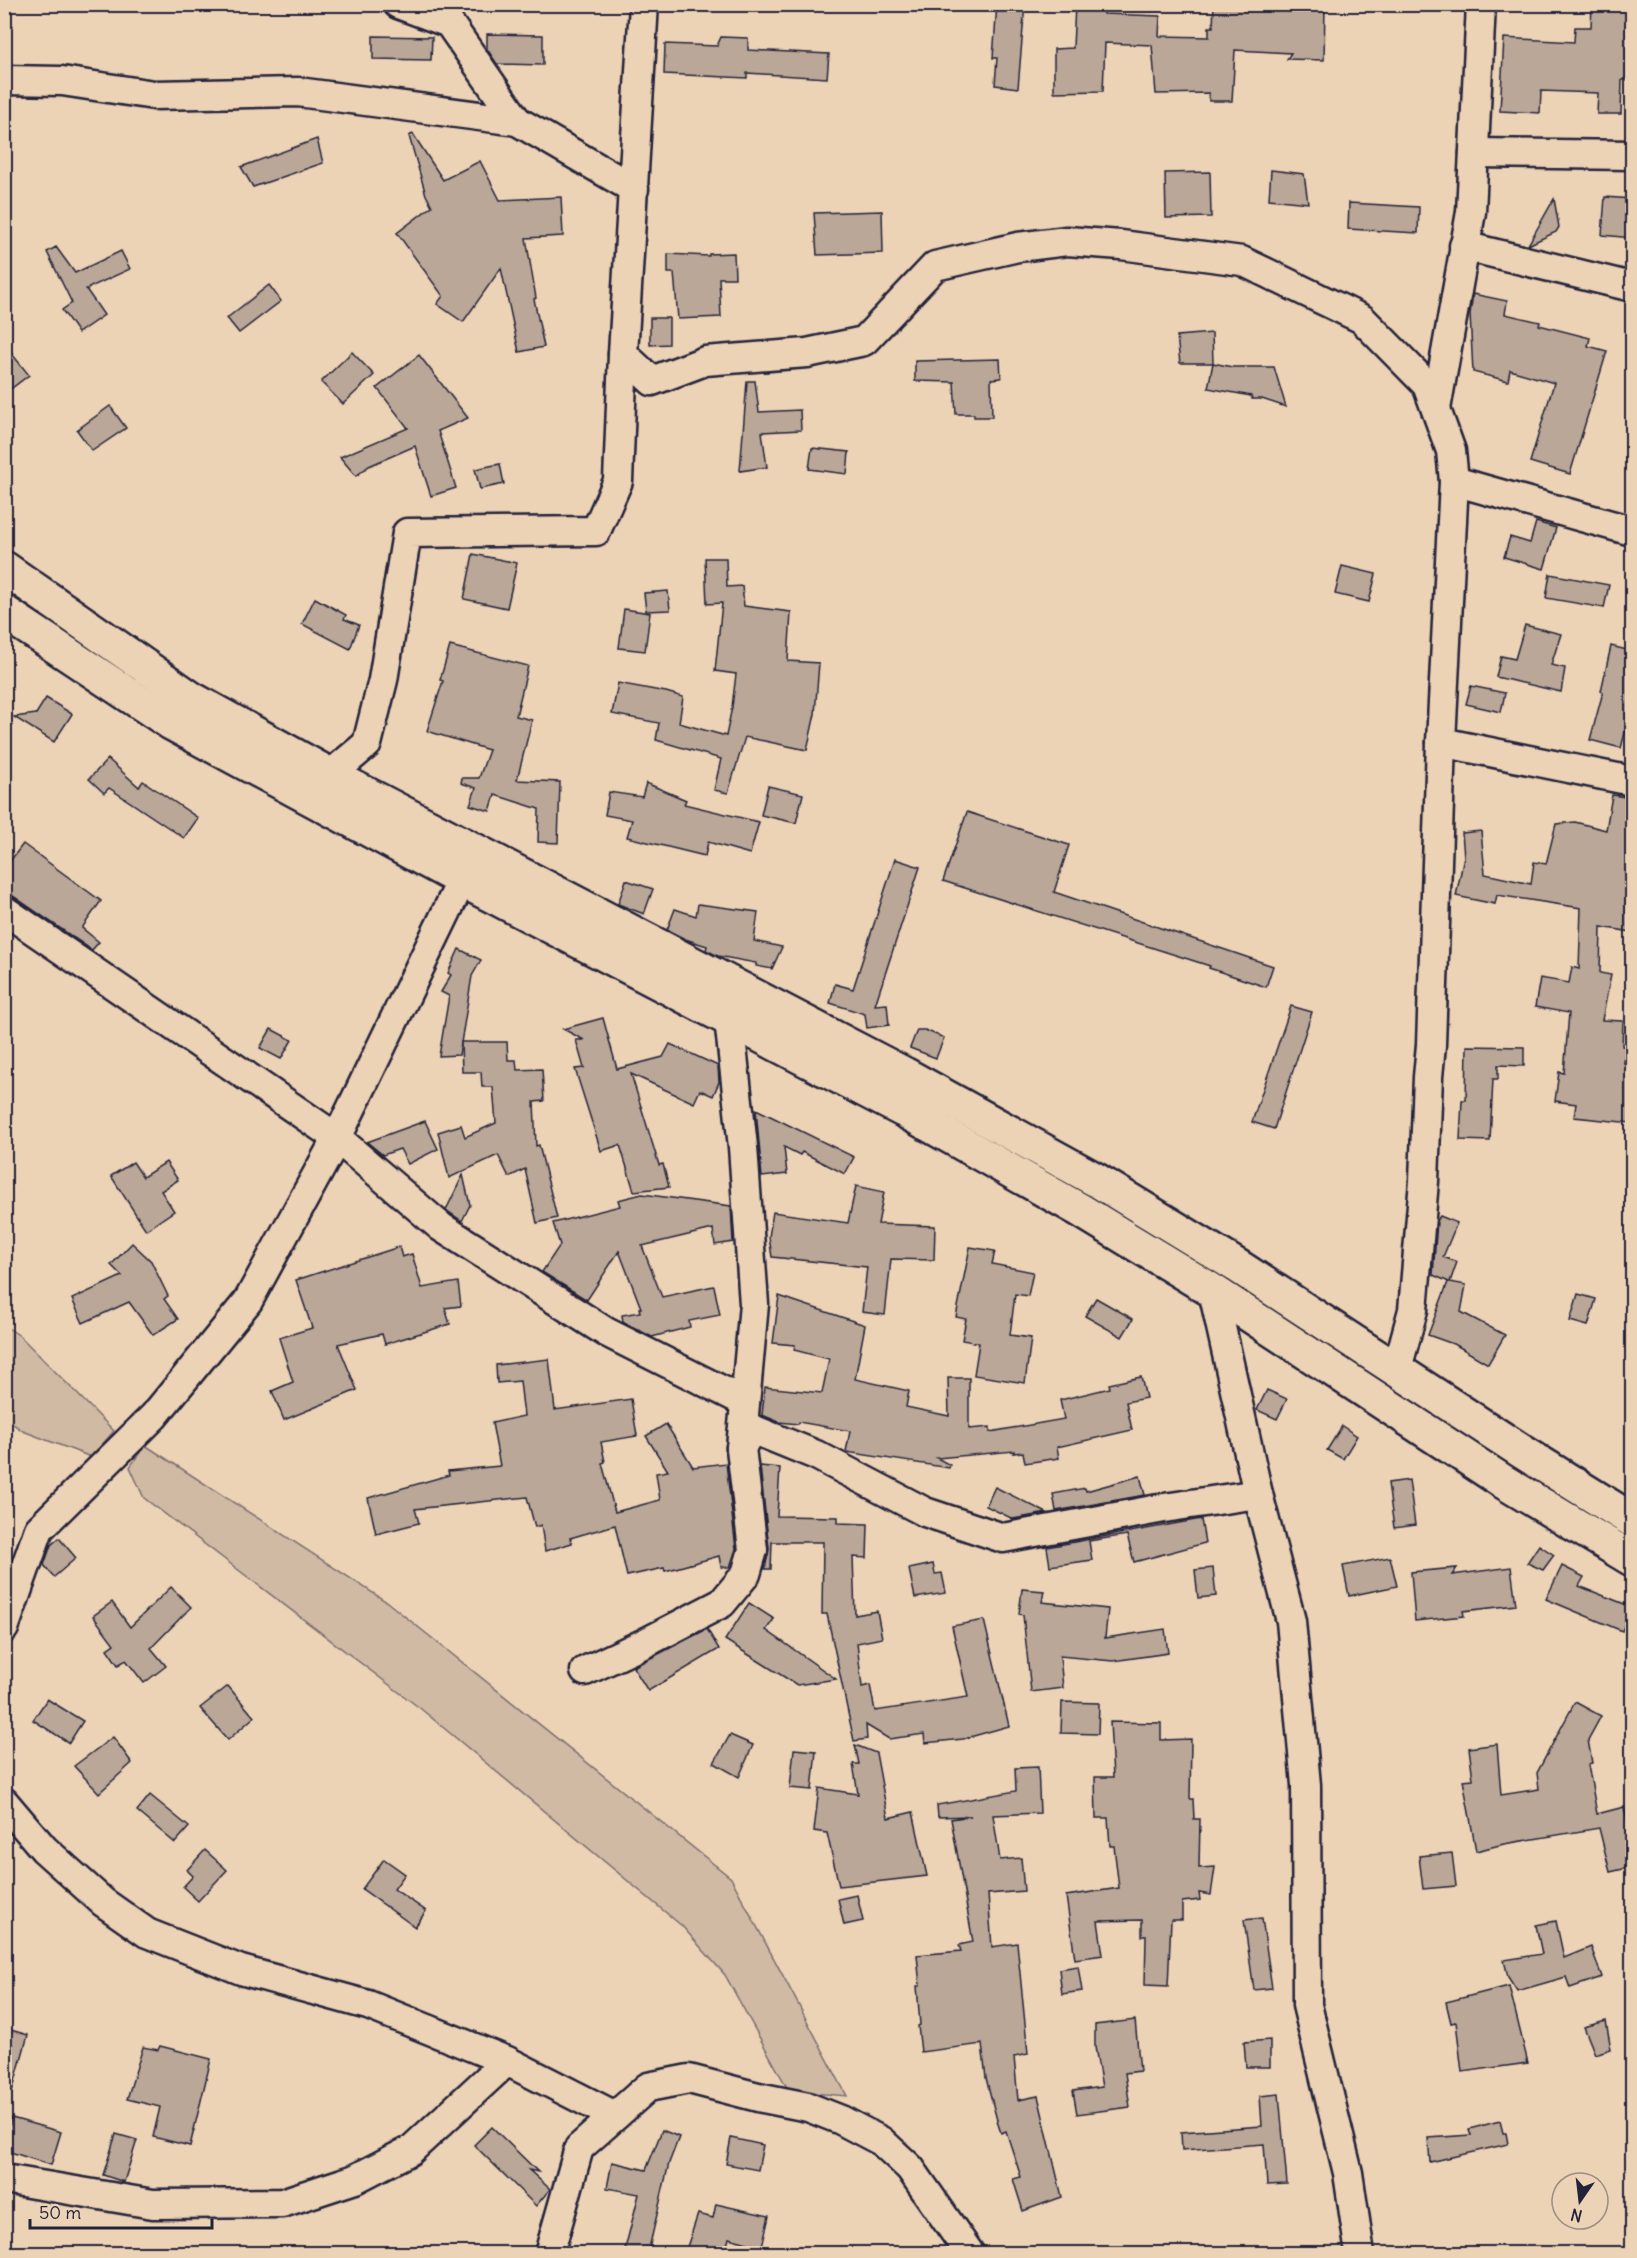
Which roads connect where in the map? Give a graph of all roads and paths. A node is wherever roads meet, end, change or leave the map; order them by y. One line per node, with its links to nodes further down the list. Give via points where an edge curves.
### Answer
1 (398, 4): 5 (street, via 449,23)
2 (644, 4): 8 (street)
3 (1481, 4): 6 (street)
4 (4, 80): 5 (street, via 63,81 153,95 298,92)
5 (517, 121): 8 (street)
6 (1474, 153): 7 (street); 9 (street)
7 (1632, 155)
8 (634, 189): 11 (street)
9 (1464, 246): 10 (street); 12 (street)
10 (1632, 287)
11 (623, 354): 12 (street, via 652,381 705,361 807,353 864,341 935,266 1018,247 1067,241 1100,243 1242,261 1362,319 1427,385); 18 (street, via 618,481 596,531 407,532 383,680 367,744)
12 (1436, 409): 13 (street, via 1450,451)
13 (1454, 482): 14 (street); 17 (street)
14 (1632, 531)
15 (4, 568): 18 (street, via 192,699)
16 (4, 612): 20 (street, via 171,723)
17 (1441, 742): 19 (street); 27 (street, via 1421,1214 1413,1310)
18 (330, 775): 24 (street, via 904,1074)
19 (1632, 781)
20 (462, 880): 22 (street); 23 (street)
21 (4, 910): 23 (street)
22 (729, 1019): 25 (street, via 903,1110); 28 (street, via 754,1304)
23 (337, 1138): 28 (street, via 450,1233 606,1332); 33 (street, via 248,1301 154,1416 39,1529)
24 (1098, 1181): 25 (street); 27 (street)
25 (1080, 1210): 26 (street)
26 (1213, 1291): 30 (street); 32 (street, via 1504,1482)
27 (1397, 1369): 31 (street)
28 (745, 1402): 29 (street)
29 (741, 1448): 30 (street, via 753,1429 816,1455 925,1512 1003,1538); 34 (street, via 753,1550 746,1574 722,1603)
30 (1258, 1494): 41 (street, via 1291,1621 1306,1785 1308,2005 1348,2173)
31 (1632, 1520)
32 (1632, 1558)
33 (4, 1628)
34 (585, 1671)
35 (4, 1802): 36 (street, via 44,1849 103,1902 147,1933 241,1970 368,2005)
36 (507, 2061): 37 (street); 38 (street, via 411,2150 355,2180 282,2203 153,2204)
37 (615, 2116): 39 (street, via 579,2148); 40 (street, via 648,2086 688,2079 808,2107 881,2141 910,2168)
38 (4, 2180)
39 (549, 2253)
40 (970, 2253)
41 (1359, 2253)

